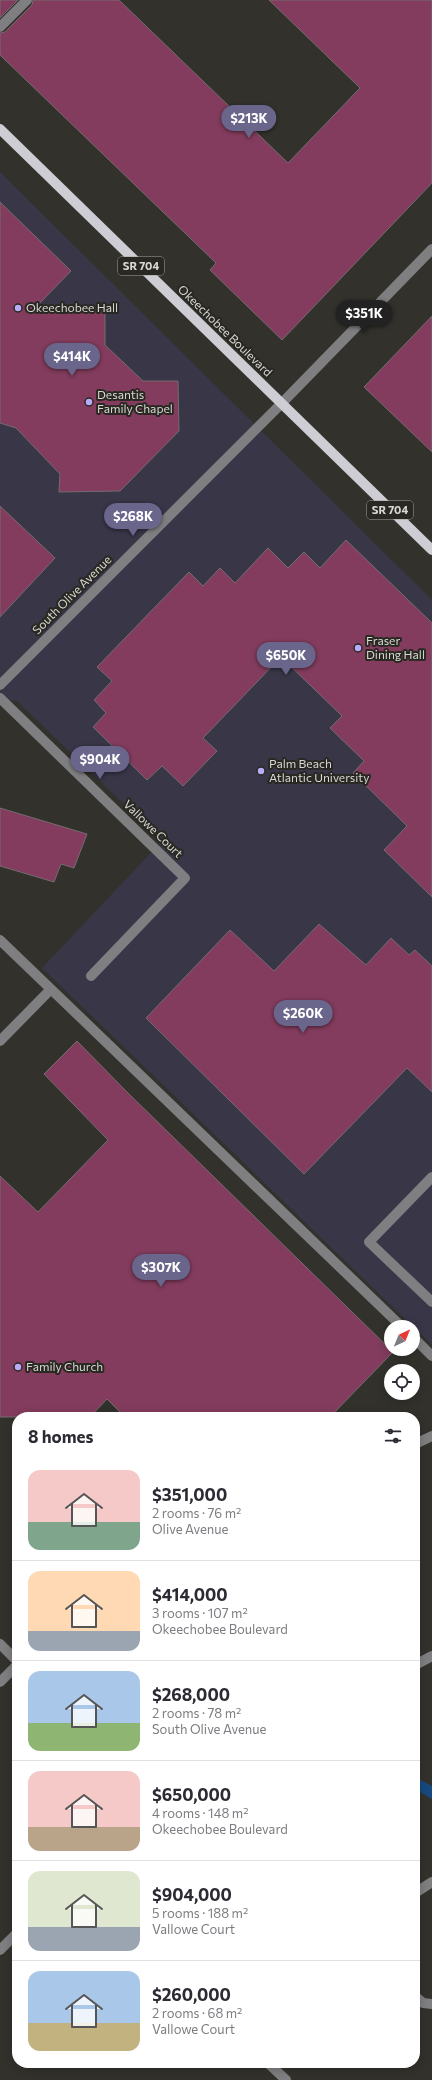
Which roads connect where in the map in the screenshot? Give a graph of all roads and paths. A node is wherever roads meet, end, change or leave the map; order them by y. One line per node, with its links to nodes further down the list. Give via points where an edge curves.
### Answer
1 (27, 0): 2 (street)
2 (0, 27)
3 (0, 129): 5 (main road, Okeechobee Boulevard / SR 704)
4 (432, 249): 5 (street, South Olive Avenue)
5 (281, 404): 6 (main road, Okeechobee Boulevard / SR 704); 7 (street, South Olive Avenue)
6 (432, 550)
7 (0, 685)
8 (0, 698): 10 (street, Vallowe Court, via 185,878)
9 (0, 940): 11 (street)
10 (91, 976)
11 (51, 989): 12 (street); 15 (street)
12 (0, 1041)
13 (432, 1177): 14 (street, via 369,1242)
14 (432, 1302)
15 (395, 1320)
16 (420, 1344): 17 (street)
17 (432, 1356)
18 (432, 1436): 19 (street)
19 (420, 1442)
20 (0, 1644): 21 (street)
21 (12, 1656)
22 (432, 1656): 23 (street)
23 (420, 1662)
24 (12, 1670): 25 (street)
25 (0, 1682)
26 (432, 1882): 27 (street)
27 (420, 1890)
28 (12, 1938): 29 (street)
29 (0, 1950)
30 (420, 2000): 31 (street)
31 (432, 2004)
32 (273, 2068): 33 (street)
33 (286, 2080)

